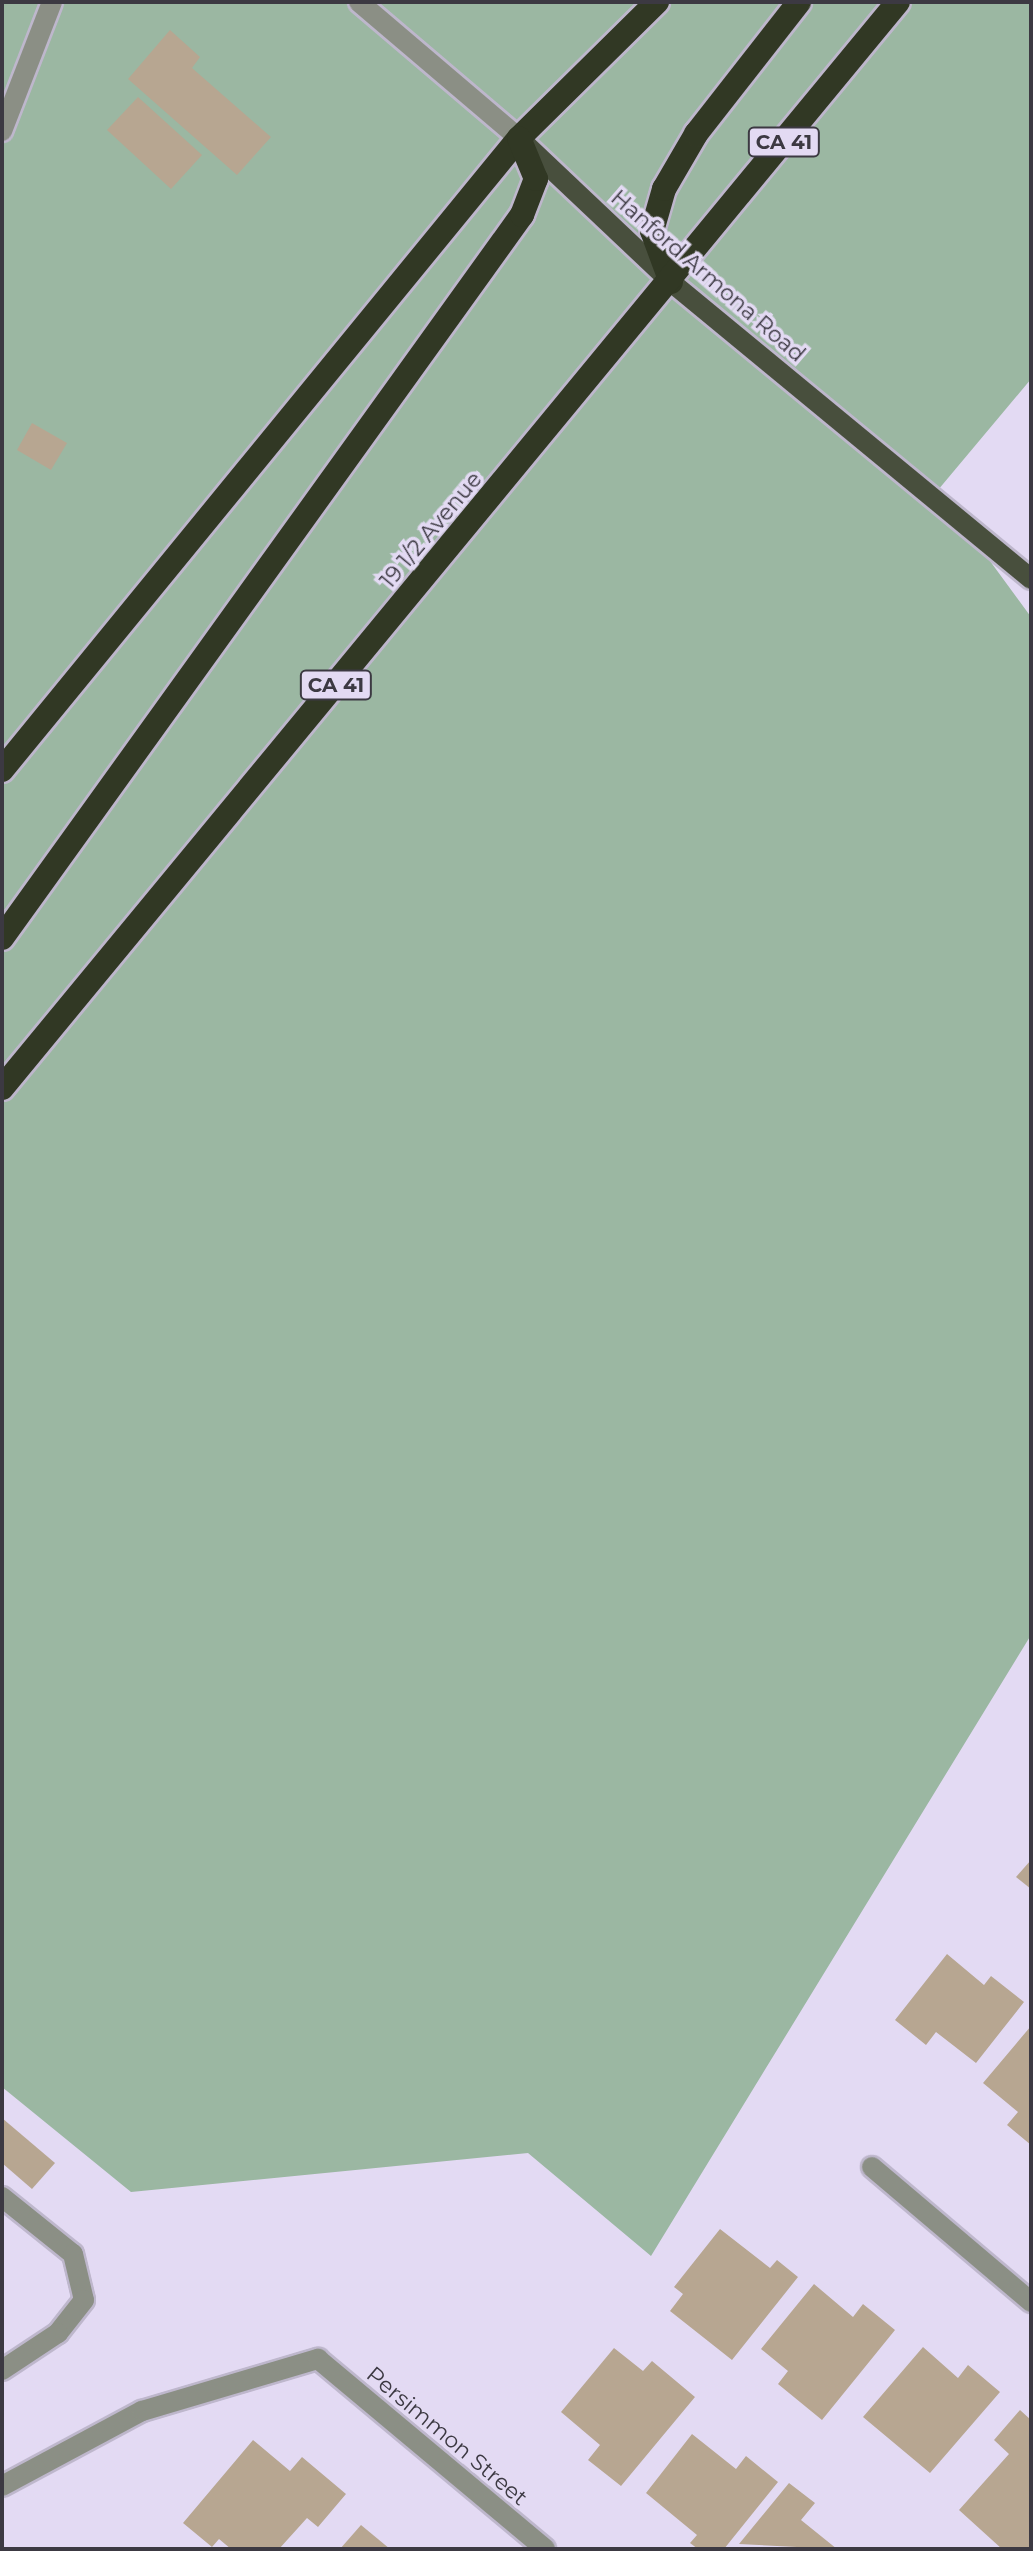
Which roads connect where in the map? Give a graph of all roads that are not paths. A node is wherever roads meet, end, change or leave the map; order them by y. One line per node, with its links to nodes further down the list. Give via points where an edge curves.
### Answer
1 (52, 2): 6 (street)
2 (359, 2): 7 (street, Hanford Armona Road)
3 (657, 2): 7 (highway)
4 (799, 2): 8 (highway, via 696,134 664,189 652,231)
5 (898, 2): 8 (highway, 19 1/2 Avenue / CA 41)
6 (2, 131)
7 (519, 138): 8 (main road, Hanford Armona Road); 10 (highway); 11 (highway, via 536,179 522,215)
8 (671, 282): 9 (main road, Hanford Armona Road); 12 (highway, 19 1/2 Avenue / CA 41)
9 (1031, 579)
10 (2, 770)
11 (2, 938)
12 (2, 1088)
13 (872, 2167): 15 (street)
14 (2, 2197): 16 (street, via 73,2254 84,2300 58,2333)
15 (1031, 2302)
16 (2, 2370)
17 (2, 2486): 18 (street, Persimmon Street, via 142,2411 318,2359)
18 (545, 2549)

